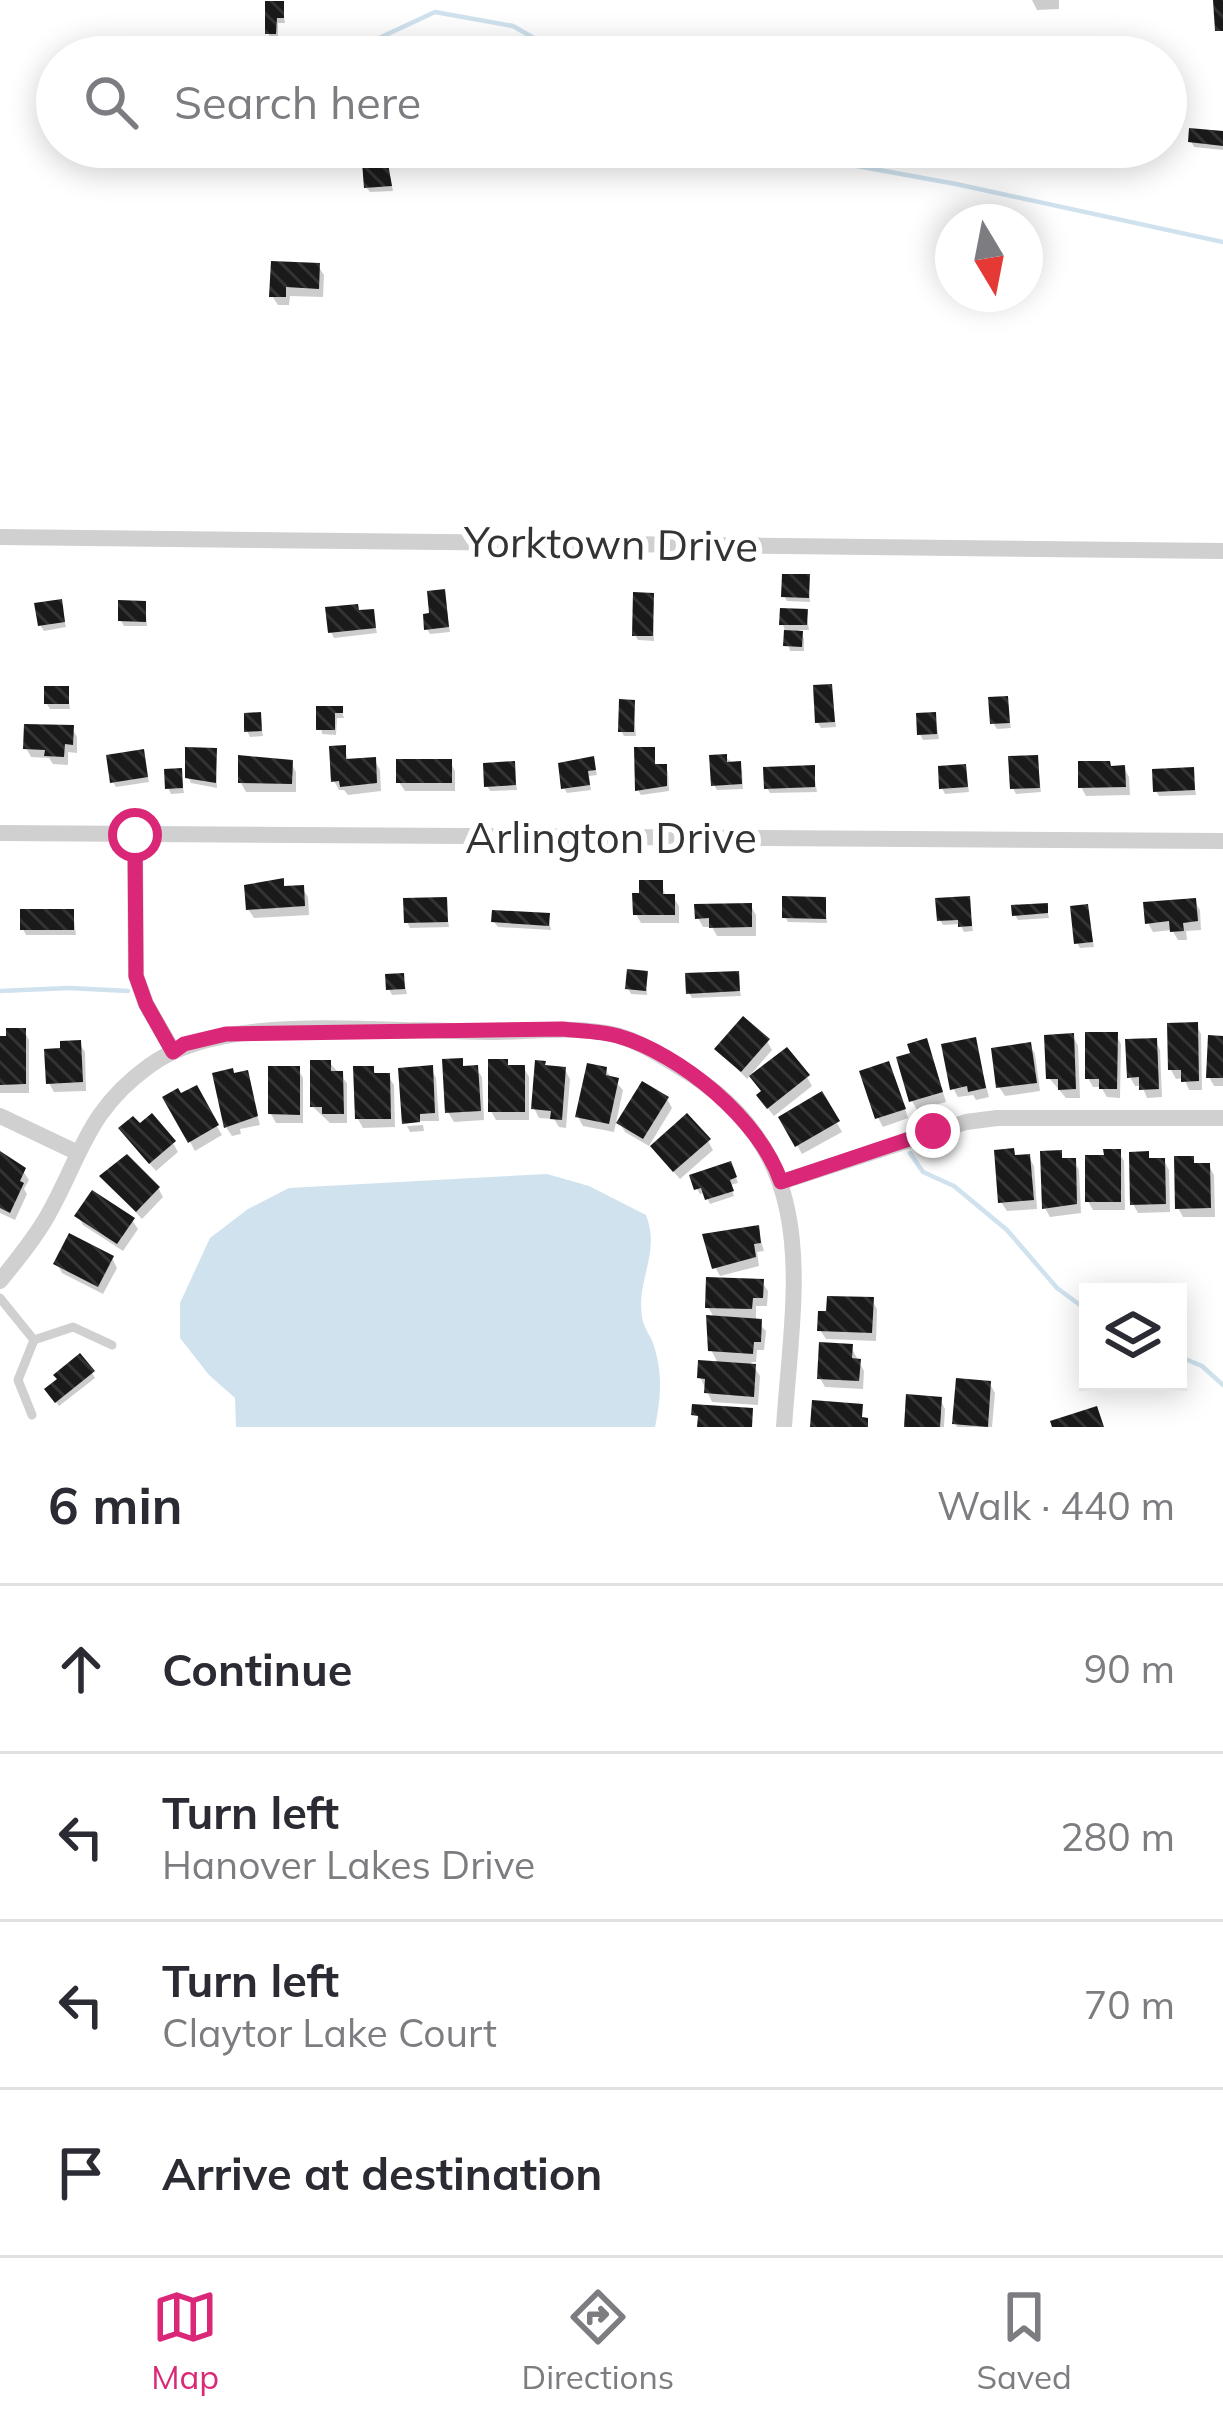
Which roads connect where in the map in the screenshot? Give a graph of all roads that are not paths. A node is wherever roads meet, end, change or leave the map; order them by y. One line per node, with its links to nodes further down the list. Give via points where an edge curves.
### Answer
1 (0, 537): 2 (street, Yorktown Drive)
2 (1223, 550)
3 (0, 833): 4 (street, Arlington Drive)
4 (135, 835): 5 (street, Arlington Drive); 6 (street, via 136,976)
5 (1223, 841)
6 (173, 1052): 9 (street, via 106,1104); 10 (street, via 226,1034 562,1029 618,1036 712,1088)
7 (0, 1115): 9 (street)
8 (1223, 1118): 10 (street, via 966,1122)
9 (76, 1151): 11 (street, via 48,1215)
10 (781, 1182): 16 (street, via 795,1248)
11 (0, 1281)
12 (0, 1298): 13 (lane)
13 (34, 1340): 14 (lane, via 74,1328); 15 (lane, via 18,1380)
14 (112, 1345)
15 (32, 1415)
16 (784, 1427)

